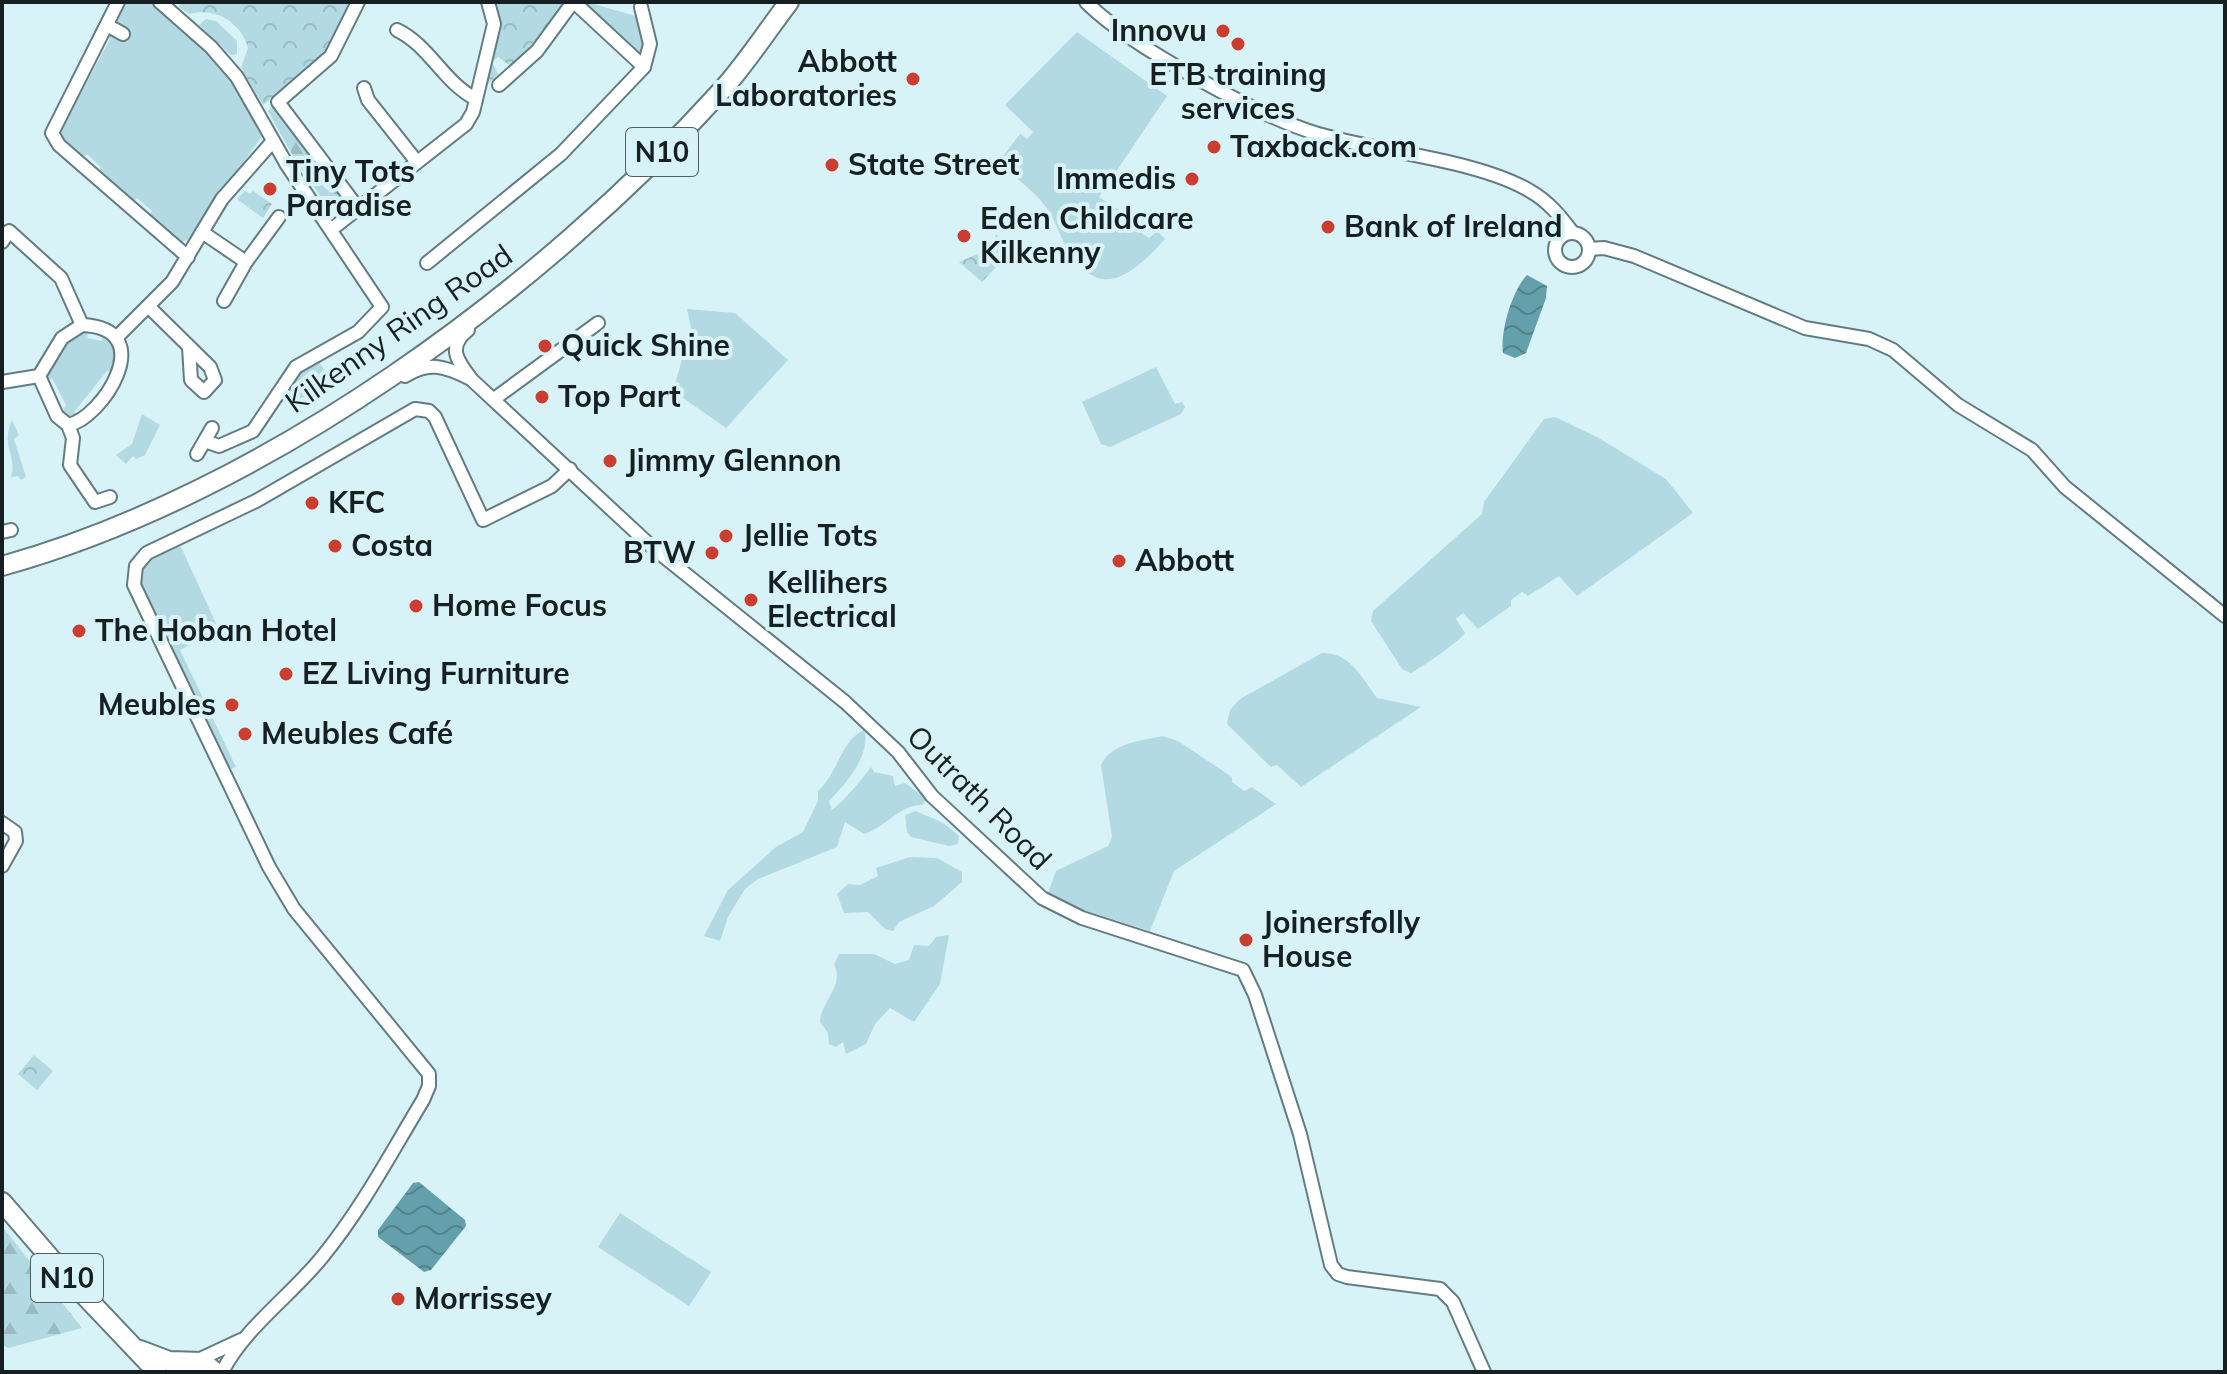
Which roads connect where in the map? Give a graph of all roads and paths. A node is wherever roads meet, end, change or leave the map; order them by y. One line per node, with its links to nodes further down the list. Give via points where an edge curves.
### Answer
1 (118, 2): 9 (street)
2 (358, 2): 18 (street, via 331,56 280,97 280,107)
3 (488, 2): 15 (street, via 494,24)
4 (574, 2): 12 (street, via 537,51 504,80); 13 (street)
5 (789, 2): 28 (highway, Kilkenny Ring Road / N10, via 725,87 673,141)
6 (1086, 2): 22 (street, via 1113,27 1264,111 1345,141 1515,182 1558,214)
7 (166, 4): 16 (street, via 237,77)
8 (641, 7): 13 (street, via 650,44)
9 (107, 25): 11 (street); 25 (street, via 52,133 59,145)
10 (397, 30): 15 (street, via 415,39 455,89)
11 (123, 34)
12 (498, 64)
13 (644, 67): 27 (street, via 561,154 444,241)
14 (364, 88): 17 (street)
15 (476, 99): 17 (street, via 466,124)
16 (273, 141): 20 (street); 21 (street, via 236,181)
17 (417, 162): 18 (street)
18 (358, 208): 20 (street)
19 (279, 217): 26 (street)
20 (332, 229): 42 (street, via 380,302 380,312 358,332 296,367 253,431 219,446)
21 (202, 232): 25 (street); 26 (street)
22 (1568, 235): 24 (street, via 1586,240); 24 (street, via 1555,249 1563,265 1582,265)
23 (5, 236): 32 (street, via 61,278)
24 (1589, 249): 47 (street, via 1634,256 1805,328 1869,339 1893,350 1958,405 2032,450 2065,487)
25 (188, 257): 30 (street)
26 (246, 262): 29 (street)
27 (427, 263)
28 (517, 284): 36 (street, Outrath Road, via 455,344 458,362); 39 (highway, Kilkenny Ring Road / N10)
29 (224, 301)
30 (150, 308): 33 (street); 34 (street)
31 (598, 323): 38 (street)
32 (82, 325): 33 (street, via 103,328); 35 (street, via 62,338)
33 (116, 338): 40 (street, via 123,353 118,376 86,417)
34 (189, 347)
35 (39, 376): 37 (street); 40 (street, via 57,416)
36 (472, 380): 38 (street, Outrath Road); 39 (street, Outrath Road, via 439,365 421,366)
37 (2, 382)
38 (494, 399): 44 (street, Outrath Road)
39 (339, 409): 46 (highway, Kilkenny Ring Road / N10, via 194,491 111,528)
40 (68, 425): 45 (street, via 73,438 70,465 95,502)
41 (212, 428): 42 (street)
42 (205, 441): 43 (street)
43 (197, 454)
44 (570, 469): 51 (street, via 552,486 483,520 435,417 415,409 256,501 147,553 136,566 134,585 269,867 294,909 429,1074 423,1100 341,1233 288,1298); 57 (street, Outrath Road, via 652,547 845,702 898,752 932,796 1042,898 1082,918 1243,970 1300,1134 1331,1265 1347,1277 1440,1289 1453,1302)
45 (110, 497)
46 (2, 566)
47 (2225, 616)
48 (2, 823): 49 (street, via 15,832 16,841)
49 (2, 866)
50 (2, 1202): 52 (highway, N10)
51 (250, 1334): 53 (street); 56 (street)
52 (137, 1349): 53 (highway, N10); 54 (highway, N10)
53 (185, 1365): 55 (highway, N10)
54 (157, 1372)
55 (215, 1372)
56 (222, 1372)
57 (1484, 1372)

